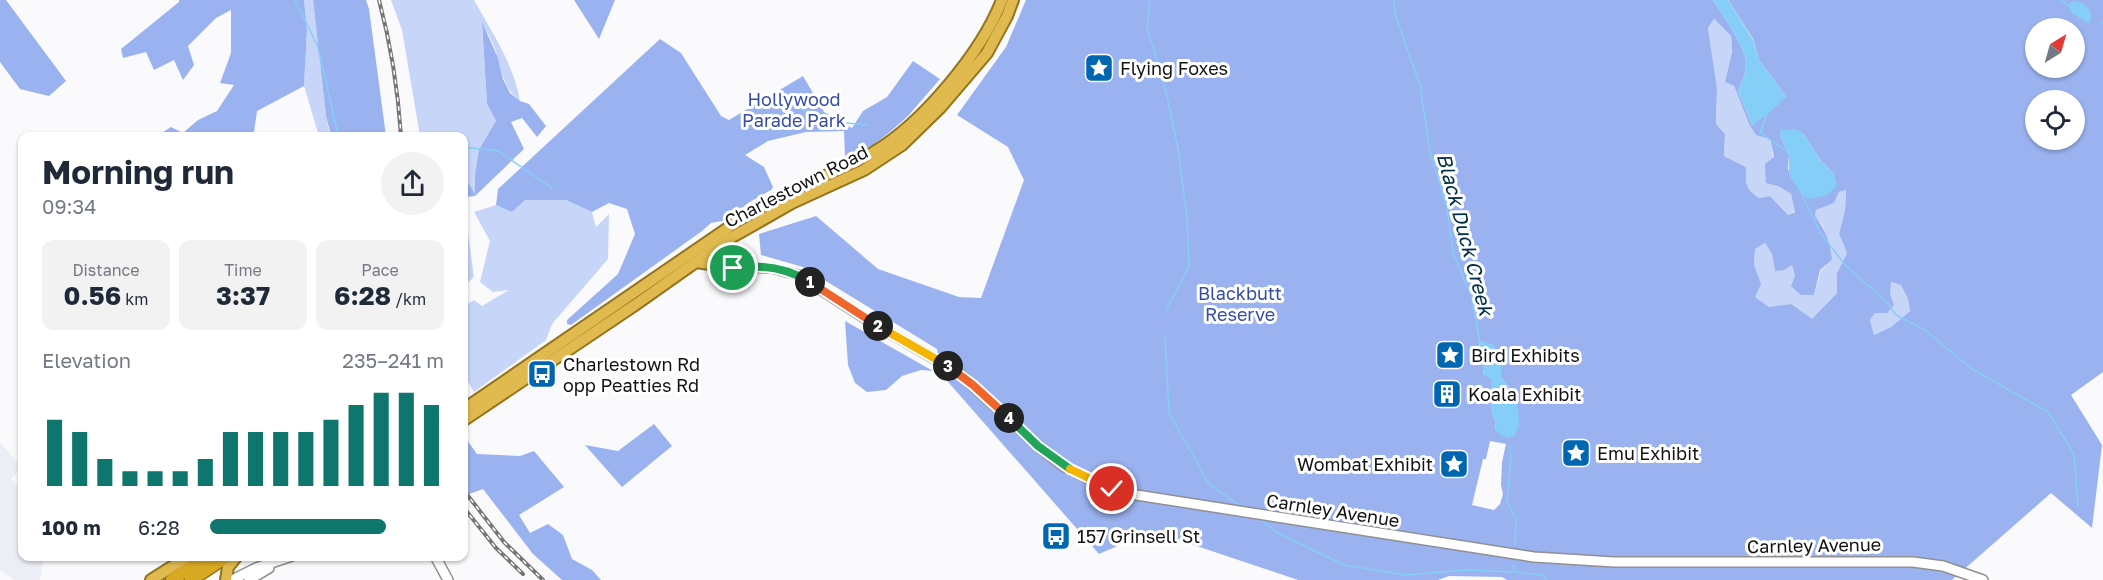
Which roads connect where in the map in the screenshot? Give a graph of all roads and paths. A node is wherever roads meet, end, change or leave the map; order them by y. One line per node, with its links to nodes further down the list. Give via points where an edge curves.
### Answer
1 (1002, 0): 3 (highway, Charlestown Road, via 987,33 968,60 898,135 860,160 769,202)
2 (1013, 0): 3 (highway, Charlestown Road, via 987,53 902,145 864,170)
3 (709, 246): 4 (highway, Charlestown Road); 5 (main road); 6 (main road, Carnley Avenue); 7 (highway, Charlestown Road)
4 (696, 262): 5 (highway); 8 (highway, Charlestown Road)
5 (724, 266): 6 (main road, Carnley Avenue)
6 (745, 267): 22 (main road, Carnley Avenue, via 772,268 798,275 959,373 1063,466 1130,494 1534,557 1645,562 1913,562 1949,568)
7 (468, 406)
8 (468, 417)
9 (181, 561): 15 (highway)
10 (200, 561): 16 (highway)
11 (220, 561): 17 (highway)
12 (233, 561): 18 (highway)
13 (282, 561): 19 (main road); 20 (main road)
14 (438, 561): 21 (main road)
15 (151, 580)
16 (172, 580)
17 (191, 580)
18 (226, 580)
19 (232, 580)
20 (249, 580)
21 (448, 580)
22 (1983, 580)

